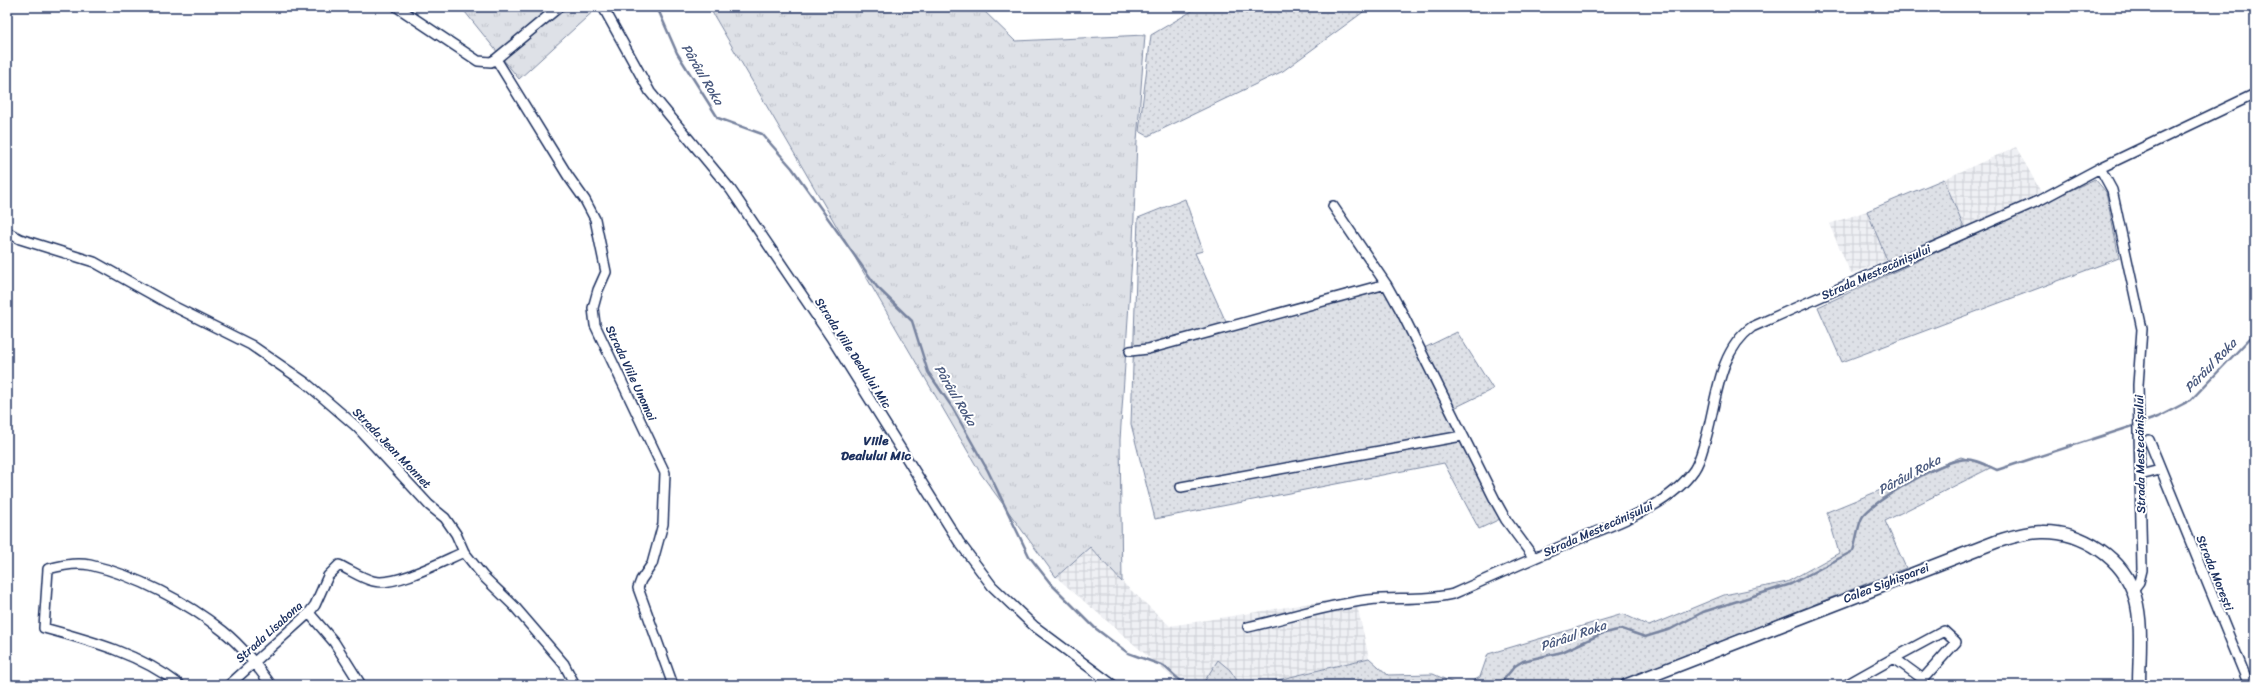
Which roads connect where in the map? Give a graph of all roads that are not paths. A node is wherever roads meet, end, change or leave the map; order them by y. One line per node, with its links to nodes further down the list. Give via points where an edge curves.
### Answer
1 (397, 7): 4 (street, via 478,61 490,62)
2 (559, 7): 4 (street)
3 (603, 7): 29 (street, Strada Viile Dealului Mic, via 650,92 731,190 832,339 959,542 992,586 1034,626)
4 (496, 59): 28 (street, Strada Viile Unomai, via 595,219 606,272 593,308 595,325 664,472 663,524 652,564 638,588)
5 (2255, 94): 6 (street)
6 (2100, 168): 14 (street, Strada Mestecănișului, via 2112,190 2142,329 2138,385); 17 (street, Strada Mestecănișului, via 2040,200 1752,327 1734,344 1722,371 1701,453 1695,469 1685,480 1646,509)
7 (1333, 206): 9 (street)
8 (7, 232): 16 (street, Strada Jean Monnet, via 20,239 94,262 171,306 251,345 306,383 358,426 429,505 445,518)
9 (1386, 284): 10 (street, via 1148,349); 11 (street)
10 (1130, 351)
11 (1462, 436): 15 (street); 17 (street, via 1506,520)
12 (2149, 440): 13 (street, Strada Morești)
13 (2160, 470): 14 (street); 33 (street, Strada Morești)
14 (2140, 475): 18 (street, Strada Mestecănișului, via 2142,570 2139,582)
15 (1181, 487)
16 (464, 552): 19 (street, Strada Lisabona, via 416,573 383,582 374,582 340,565 328,576); 27 (street, Strada Jean Monnet, via 564,664)
17 (1534, 558): 20 (street, Strada Mestecănișului, via 1453,594 1437,598 1348,603)
18 (2133, 590): 30 (main road, Calea Sighișoarei, via 2113,560 2092,545 2055,532 2028,533 1998,541 1908,575); 32 (main road, via 2138,609)
19 (309, 613): 22 (street, Strada Lisabona); 26 (street, via 334,642)
20 (1248, 627)
21 (1894, 658): 21 (street, via 1944,631 1956,642 1923,679); 31 (street)
22 (254, 662): 23 (street, via 216,627 184,605 138,582 89,565 63,564 48,569 44,628 96,643 142,661 162,671); 24 (street, Strada Lisabona); 25 (street)
23 (180, 685)
24 (229, 685)
25 (271, 685)
26 (362, 685)
27 (575, 685)
28 (673, 685)
29 (1113, 685)
30 (1627, 685)
31 (1846, 685)
32 (2139, 685)
33 (2249, 685)

